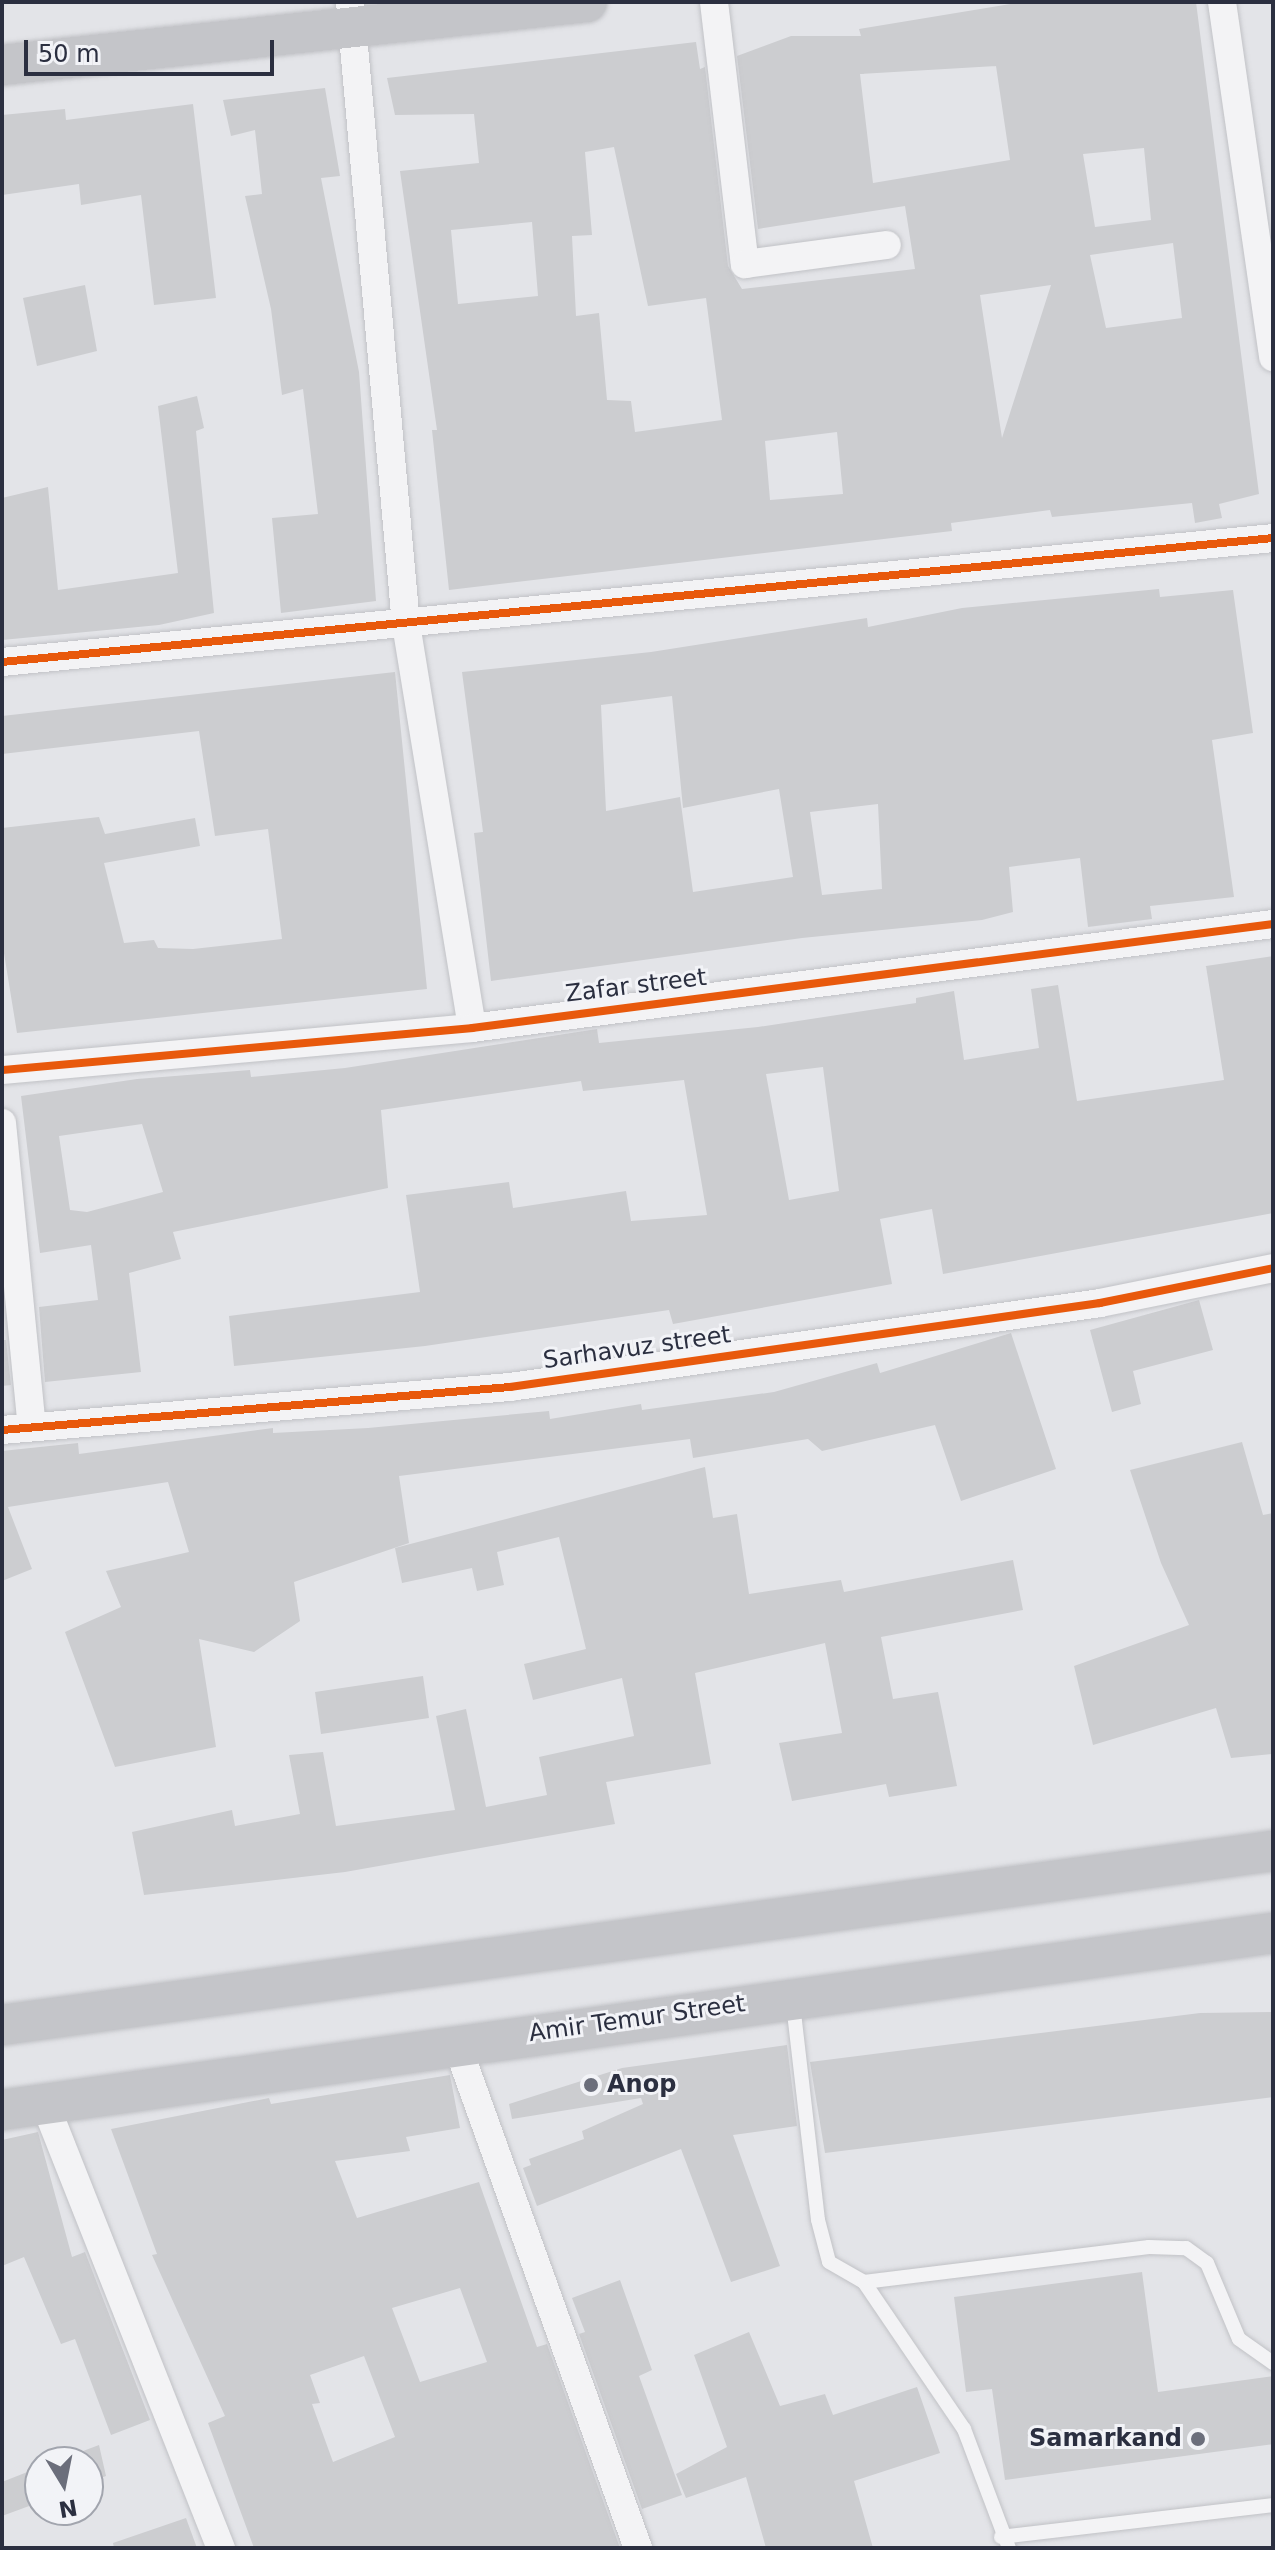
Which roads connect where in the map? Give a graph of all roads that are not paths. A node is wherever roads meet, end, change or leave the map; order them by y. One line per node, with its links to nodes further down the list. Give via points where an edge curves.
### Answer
1 (587, 2): 4 (main road)
2 (714, 2): 6 (street, via 745,264)
3 (1222, 2): 7 (street)
4 (351, 15): 5 (main road); 9 (street)
5 (2, 65)
6 (887, 245)
7 (1273, 357)
8 (1273, 538): 9 (street)
9 (406, 624): 10 (street); 12 (street)
10 (2, 662)
11 (1273, 924): 12 (street, Zafar street)
12 (472, 1028): 13 (street, Zafar street)
13 (2, 1070)
14 (2, 1123): 16 (street)
15 (1273, 1268): 16 (street, Sarhavuz street, via 1100,1303 510,1387)
16 (32, 1427): 17 (street, Sarhavuz street)
17 (2, 1430)
18 (1273, 1851): 21 (main road)
19 (1273, 1933): 20 (main road, Amir Temur Street)
20 (792, 1997): 22 (main road, Amir Temur Street); 25 (lane, via 818,2220 829,2262)
21 (5, 2017)
22 (457, 2045): 23 (main road, Amir Temur Street); 30 (street)
23 (45, 2104): 24 (main road, Amir Temur Street); 29 (street)
24 (2, 2110)
25 (864, 2282): 26 (lane, via 1149,2247 1186,2248 1207,2263 1239,2339); 28 (lane, via 964,2429)
26 (1273, 2363)
27 (1273, 2505): 28 (lane)
28 (1005, 2543)
29 (221, 2548)
30 (638, 2548)

